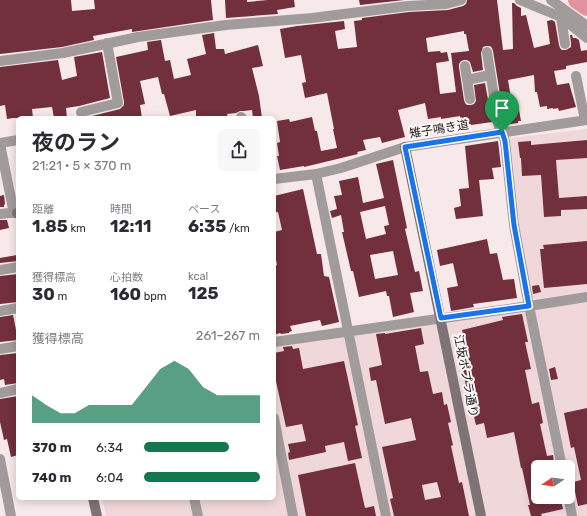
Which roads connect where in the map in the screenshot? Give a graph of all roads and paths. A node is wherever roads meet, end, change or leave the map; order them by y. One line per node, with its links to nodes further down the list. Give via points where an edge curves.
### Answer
1 (461, 0): 4 (street, via 446,4)
2 (520, 0): 5 (street)
3 (551, 0): 6 (street)
4 (408, 3): 8 (street, via 312,18 211,27)
5 (561, 17): 7 (street); 9 (street)
6 (587, 26)
7 (587, 38)
8 (107, 43): 11 (street); 17 (street, via 118,103)
9 (564, 44)
10 (487, 52): 13 (street)
11 (0, 61)
12 (465, 66): 15 (street)
13 (490, 75): 15 (street); 19 (street, via 499,128)
14 (576, 76): 18 (street)
15 (467, 80): 16 (street)
16 (470, 99)
17 (81, 112)
18 (586, 120): 19 (street, 雉子鳴き道)
19 (502, 132): 22 (street, 雉子鳴き道); 31 (street, via 514,225)
20 (16, 140): 21 (street)
21 (0, 144): 25 (street, via 13,209)
22 (405, 147): 23 (street, 雉子鳴き道); 34 (street, 江坂ポプラ通り)
23 (316, 174): 24 (street, 雉子鳴き道); 35 (street)
24 (276, 179)
25 (16, 212)
26 (0, 214): 27 (street)
27 (16, 214)
28 (16, 267): 29 (street)
29 (0, 270)
30 (587, 297): 31 (street)
31 (529, 306): 34 (street); 43 (street)
32 (16, 308): 33 (street)
33 (0, 311)
34 (441, 318): 35 (street); 52 (street, 江坂ポプラ通り)
35 (348, 331): 36 (street); 51 (street)
36 (276, 342)
37 (16, 346): 38 (street)
38 (0, 349)
39 (16, 389): 40 (street)
40 (0, 393)
41 (276, 428): 50 (street)
42 (0, 459): 47 (street)
43 (561, 460)
44 (94, 500): 48 (street)
45 (194, 500): 49 (street)
46 (570, 504): 53 (street)
47 (11, 516)
48 (97, 516)
49 (198, 516)
50 (293, 516)
51 (386, 516)
52 (481, 516)
53 (572, 516)

